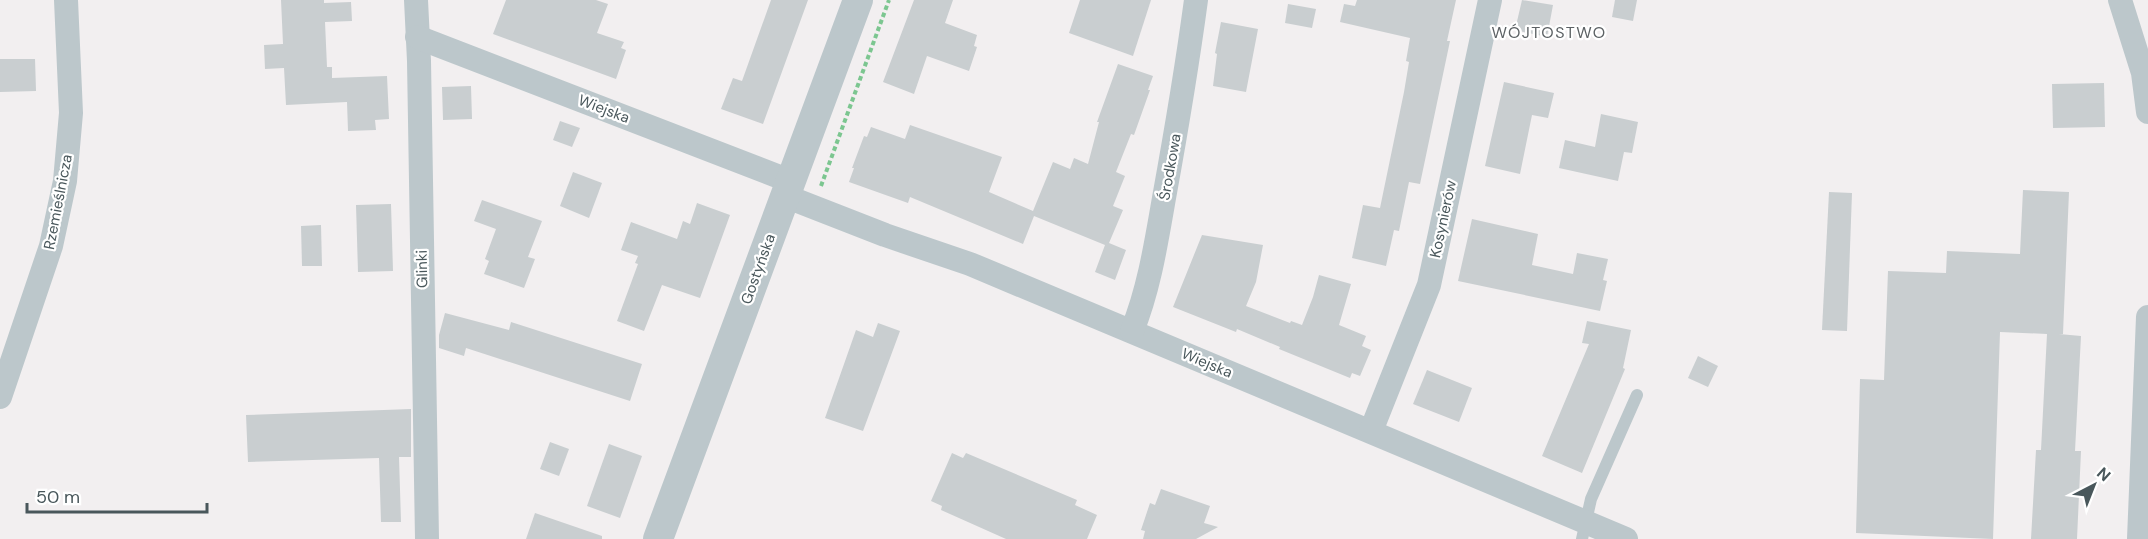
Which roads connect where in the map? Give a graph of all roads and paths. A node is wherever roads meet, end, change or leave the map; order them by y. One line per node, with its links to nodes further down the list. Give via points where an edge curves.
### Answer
1 (66, 0): 15 (street, Rzemieślnicza, via 71,113 65,181 51,246)
2 (416, 0): 8 (street, Glinki)
3 (858, 0): 10 (street, Gostyńska)
4 (889, 0): 11 (path)
5 (1196, 0): 13 (street, Środkowa, via 1154,254 1144,300)
6 (1490, 0): 16 (street, Kosynierów, via 1429,285)
7 (2120, 0): 9 (street, via 2143,73)
8 (417, 37): 10 (street, Wiejska); 18 (street, Glinki)
9 (2148, 112)
10 (787, 188): 13 (street, Wiejska, via 885,234 970,264); 19 (street, Gostyńska)
11 (820, 189)
12 (2148, 317): 20 (street)
13 (1132, 331): 16 (street, Wiejska)
14 (1637, 395): 17 (lane, via 1591,499)
15 (0, 397)
16 (1371, 431): 17 (street, Wiejska)
17 (1601, 534)
18 (427, 539)
19 (658, 539)
20 (2139, 539)

